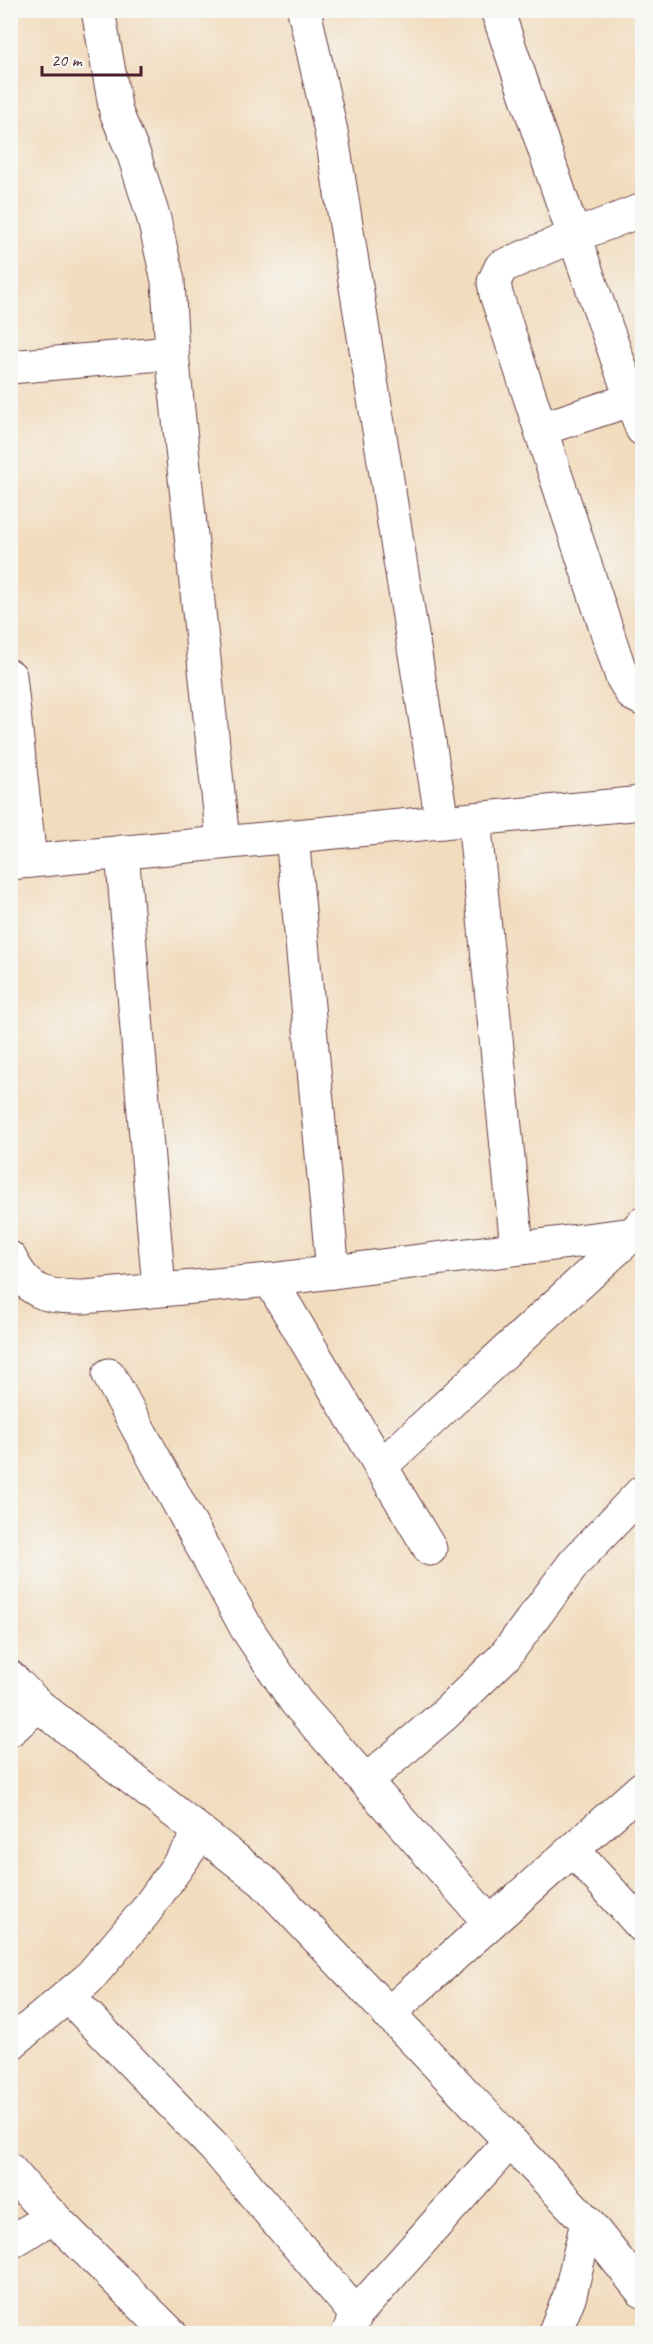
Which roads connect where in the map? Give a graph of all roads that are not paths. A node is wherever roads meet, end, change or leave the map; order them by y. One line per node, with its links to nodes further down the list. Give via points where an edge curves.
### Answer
1 (98, 10): 6 (street, via 116,112 154,219 168,280)
2 (304, 10): 15 (street, via 331,131)
3 (497, 10): 5 (street)
4 (642, 210): 5 (street)
5 (574, 236): 8 (street); 9 (street, via 501,267 494,282 501,314)
6 (172, 353): 7 (street); 17 (street)
7 (10, 368)
8 (637, 397): 9 (street); 10 (street)
9 (541, 429): 12 (street, via 622,677 632,694)
10 (642, 429)
11 (10, 676): 19 (street)
12 (642, 699)
13 (642, 803): 14 (street)
14 (474, 819): 15 (street); 21 (street)
15 (442, 822): 16 (street)
16 (292, 836): 17 (street); 23 (street)
17 (223, 841): 18 (street)
18 (122, 852): 19 (street); 25 (street)
19 (20, 862)
20 (638, 1229): 21 (street); 27 (street)
21 (517, 1246): 23 (street)
22 (10, 1258): 25 (street, via 32,1287 55,1297)
23 (333, 1272): 24 (street)
24 (270, 1280): 25 (street); 27 (street)
25 (159, 1288)
26 (109, 1375): 33 (street, via 247,1629 296,1702)
27 (380, 1467): 29 (street)
28 (642, 1492): 33 (street, via 575,1562 504,1657)
29 (430, 1549)
30 (10, 1677): 31 (street)
31 (38, 1705): 32 (street); 35 (street)
32 (10, 1730)
33 (368, 1780): 37 (street)
34 (642, 1788): 36 (street)
35 (201, 1833): 39 (street, via 145,1912 88,1979); 40 (street, via 263,1881)
36 (573, 1850): 37 (street); 38 (street)
37 (490, 1923): 40 (street)
38 (642, 1926)
39 (68, 1996): 41 (street); 48 (street, via 216,2149)
40 (388, 2014): 42 (street)
41 (10, 2044)
42 (510, 2141): 45 (street); 48 (street)
43 (10, 2169): 44 (street)
44 (52, 2216): 46 (street); 49 (street)
45 (587, 2222): 47 (street); 50 (street, via 570,2295)
46 (10, 2243)
47 (642, 2290)
48 (352, 2324)
49 (171, 2334)
50 (554, 2334)

